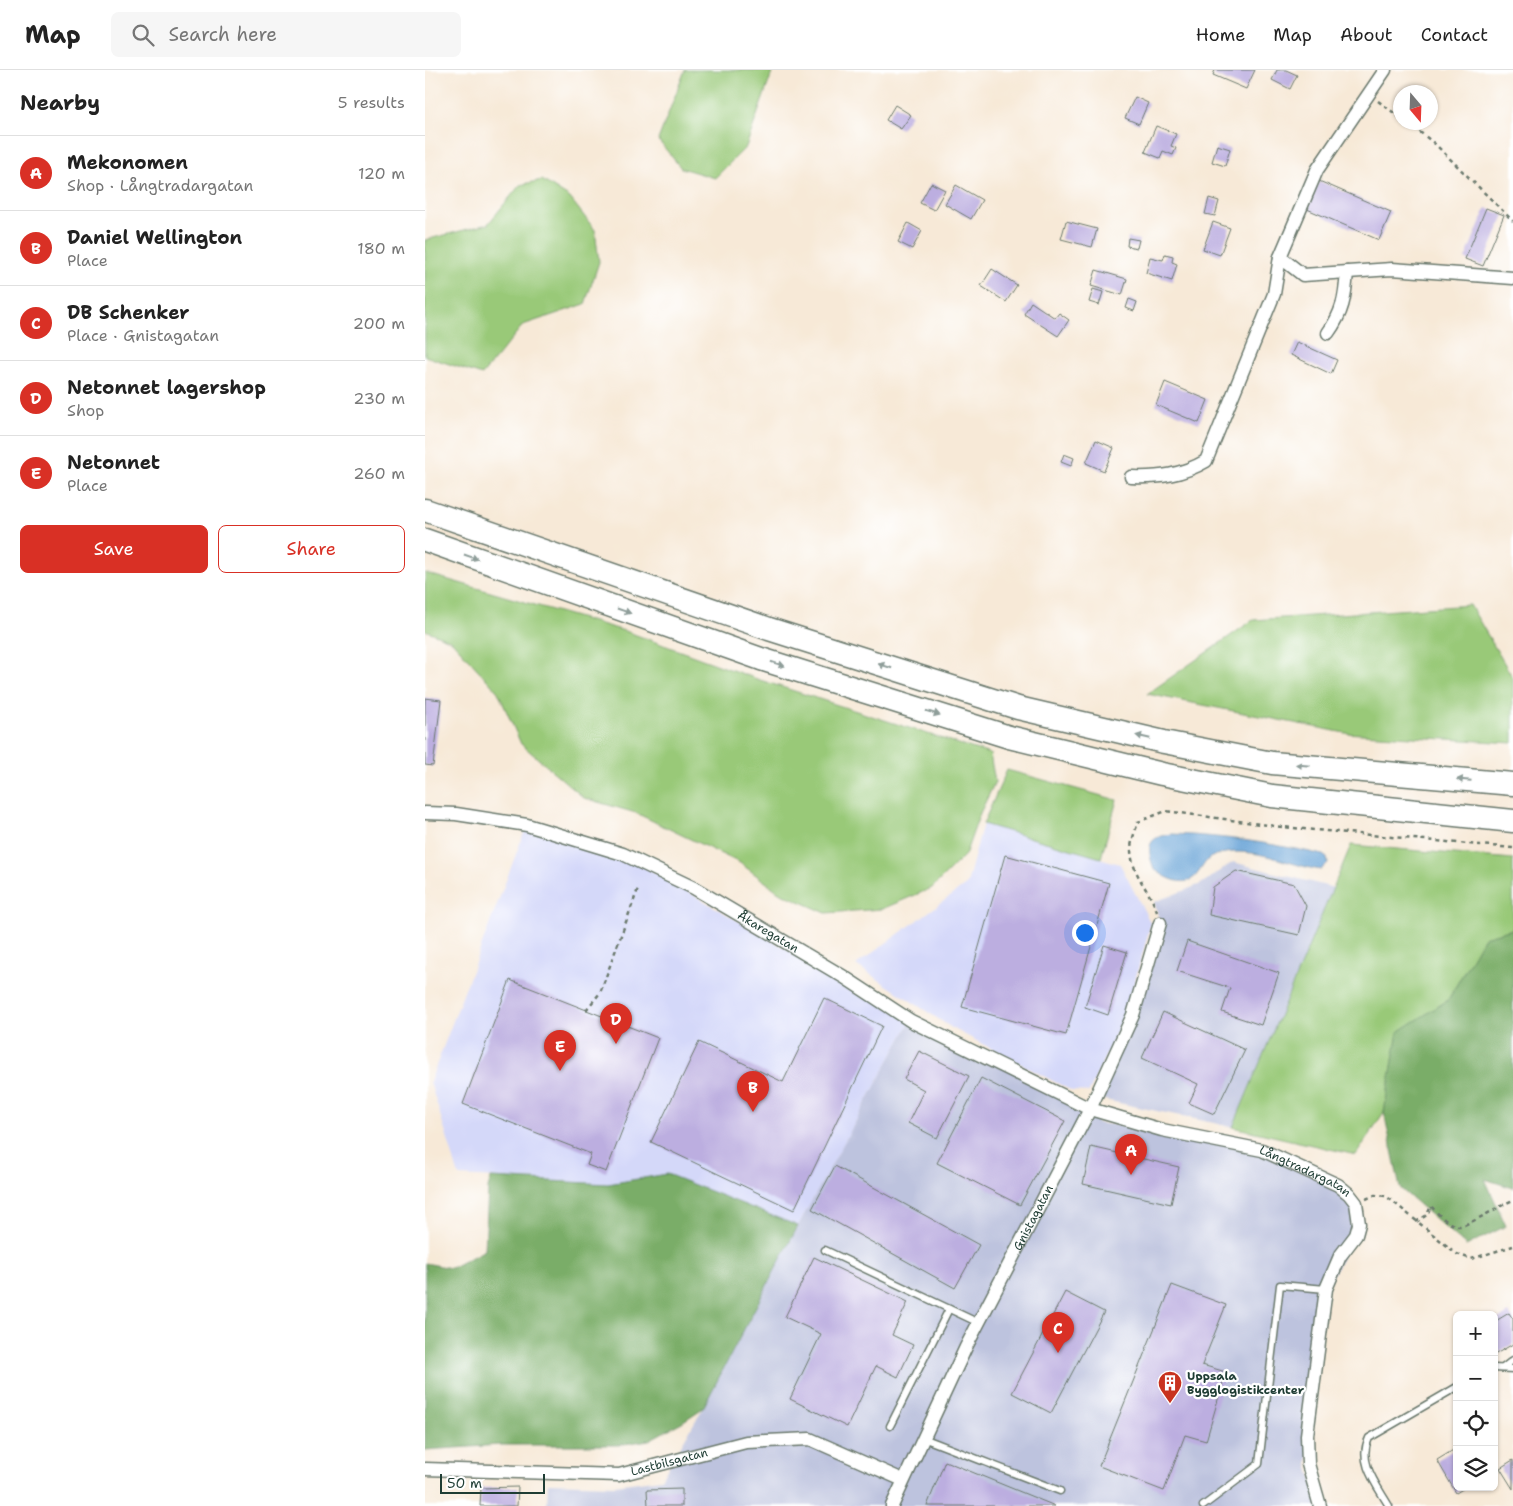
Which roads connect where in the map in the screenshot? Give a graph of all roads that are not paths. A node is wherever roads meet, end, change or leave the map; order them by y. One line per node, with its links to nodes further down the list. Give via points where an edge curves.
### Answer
1 (1385, 70): 2 (street, via 1317,170)
2 (1280, 258): 3 (street, via 1303,275); 6 (street, via 1275,294 1206,461 1189,471 1165,476)
3 (1347, 272): 4 (street, via 1392,269); 5 (street, via 1340,315)
4 (1513, 278)
5 (1328, 333)
6 (1131, 477)
7 (425, 510): 9 (highway, one-way to 7, via 1272,762 1164,742 1018,708 769,629)
8 (425, 540): 11 (highway, one-way to 11, via 761,659 1009,738 1272,796)
9 (1513, 784)
10 (425, 813): 13 (street, Åkaregatan, via 456,814 527,826 623,854 700,892 844,977 911,1021)
11 (1513, 821)
12 (1160, 923): 13 (street, Gnistagatan, via 1133,1015)
13 (1090, 1109): 15 (street, Långtradargatan, via 1162,1130 1262,1150 1338,1185 1356,1204 1359,1224); 17 (street, Gnistagatan)
14 (825, 1250): 16 (lane)
15 (1326, 1288): 29 (lane, via 1280,1286 1259,1464); 30 (street, Långtradargatan, via 1307,1435 1308,1464)
16 (949, 1309): 17 (lane); 23 (lane)
17 (979, 1323): 24 (street, Gnistagatan)
18 (1513, 1360): 19 (lane)
19 (1504, 1367): 20 (lane); 21 (lane)
20 (1498, 1368)
21 (1513, 1368)
22 (1453, 1389): 31 (lane, via 1369,1438 1364,1448 1365,1464)
23 (890, 1426)
24 (923, 1438): 26 (street, Gnistagatan); 27 (lane)
25 (425, 1469): 26 (street, Lastbilsgatan, via 619,1475 746,1442 810,1439)
26 (903, 1480): 28 (street, Gnistagatan)
27 (1060, 1491)
28 (892, 1506)
29 (1203, 1506)
30 (1320, 1506)
31 (1389, 1506)

